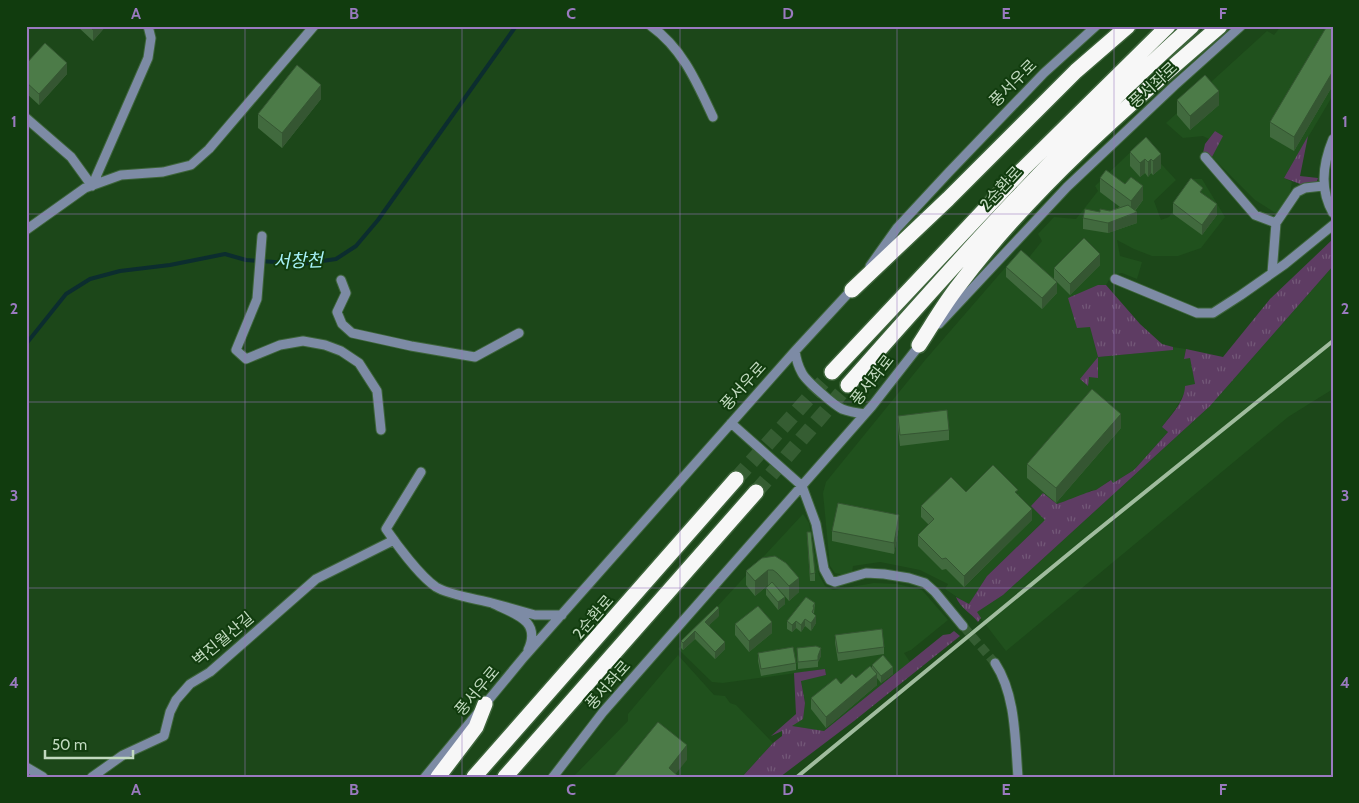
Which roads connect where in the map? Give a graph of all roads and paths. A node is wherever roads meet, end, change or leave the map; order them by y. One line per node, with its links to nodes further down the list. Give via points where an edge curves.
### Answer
1 (148, 26): 14 (street, via 148,58)
2 (314, 26): 14 (street, via 209,149 191,165 164,172 121,175)
3 (651, 26): 10 (street, via 688,66)
4 (1096, 26): 24 (street, 풍서우로, via 1044,72 948,172 897,228)
5 (1128, 26): 24 (highway, via 1076,71)
6 (1168, 26): 28 (highway, 2순환로, via 1023,169)
7 (1192, 26): 29 (highway, 2순환로, via 1052,160 967,250)
8 (1220, 26): 26 (highway, via 1144,92 1035,196 959,285)
9 (1241, 26): 26 (street, 풍서좌로, via 1072,182)
10 (713, 117)
11 (26, 118): 14 (street, via 71,157)
12 (1333, 138): 15 (street, via 1324,168)
13 (1205, 157): 17 (street, via 1255,215)
14 (92, 186): 19 (street)
15 (1323, 186): 16 (street); 17 (street, via 1297,192)
16 (1333, 213)
17 (1276, 223): 21 (street)
18 (1333, 225): 21 (street)
19 (26, 230)
20 (262, 240): 32 (street, via 257,299 236,350 246,359 280,345 303,341 342,351 359,363 377,391)
21 (1272, 273): 22 (street, via 1213,312 1197,312)
22 (1115, 279)
23 (341, 280): 25 (street, via 346,293 337,312 342,324 352,332 475,357)
24 (852, 290): 27 (street, 풍서우로)
25 (519, 333)
26 (919, 345): 30 (street, 풍서좌로)
27 (794, 351): 30 (street, via 808,380 840,408); 31 (street, 풍서우로)
28 (832, 372)
29 (848, 385)
30 (865, 414): 35 (street, 풍서좌로)
31 (731, 423): 35 (street); 39 (street, 풍서우로)
32 (381, 430)
33 (421, 472): 37 (street, via 386,529)
34 (736, 479): 49 (highway, 2순환로)
35 (802, 486): 40 (street, via 816,524 824,569 830,580 835,582 878,574 925,583); 51 (street, 풍서좌로, via 603,712)
36 (756, 492): 50 (highway)
37 (394, 540): 38 (street, via 437,587); 46 (street, 벽진월산길, via 316,579 210,672 190,684 176,700 164,736 123,755)
38 (492, 603): 39 (street, via 535,615); 41 (street, via 525,620 530,627 532,641)
39 (562, 615): 41 (street, 풍서우로)
40 (963, 626)
41 (524, 657): 43 (street, 풍서우로)
42 (995, 663): 52 (street, via 1003,676 1013,717)
43 (485, 704): 47 (street, 풍서우로); 48 (highway, via 476,727)
44 (26, 767): 45 (street)
45 (43, 777)
46 (92, 777)
47 (425, 777)
48 (438, 777)
49 (474, 777)
50 (505, 777)
51 (553, 777)
52 (1018, 777)

